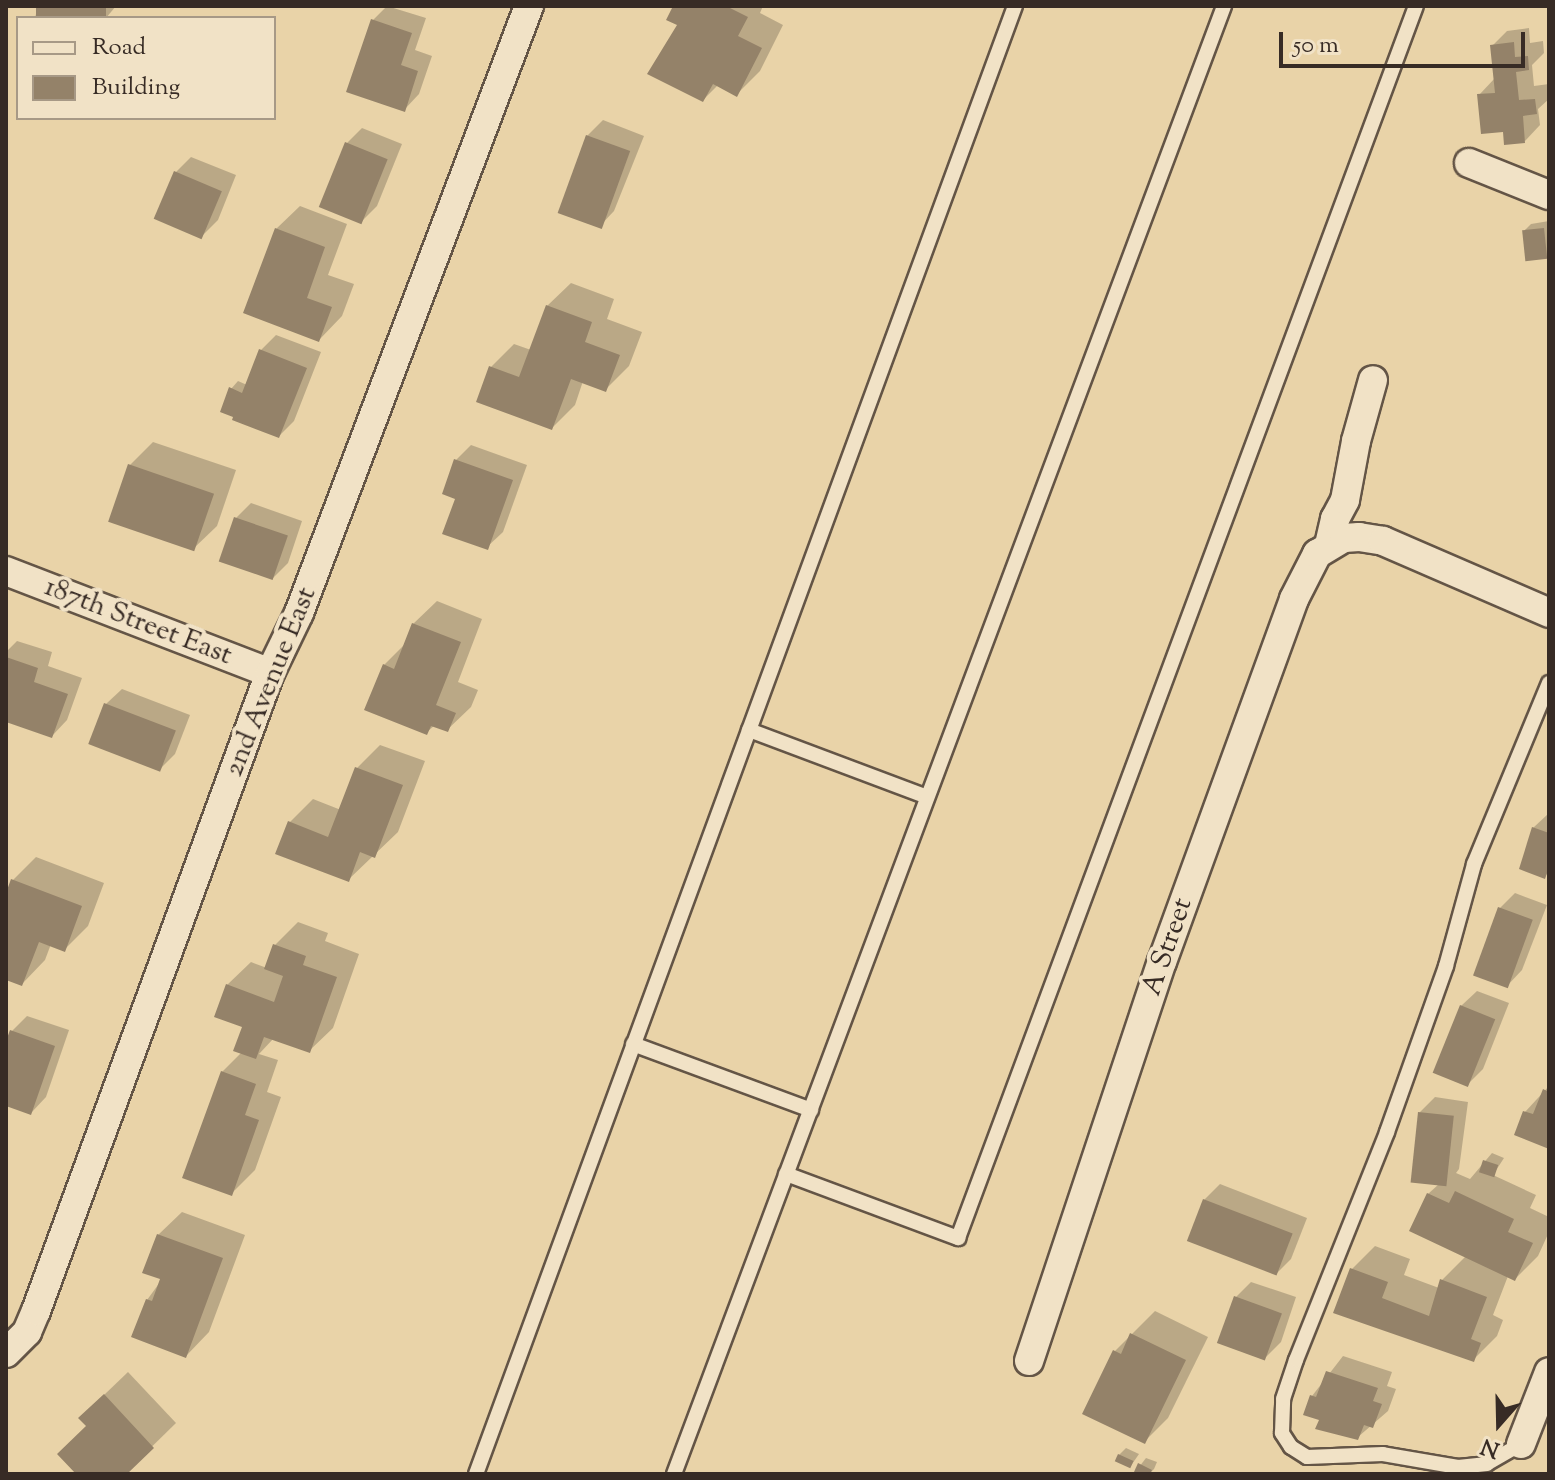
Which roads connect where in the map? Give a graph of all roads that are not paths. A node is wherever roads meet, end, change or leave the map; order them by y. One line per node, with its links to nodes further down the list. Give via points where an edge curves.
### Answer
1 (529, 6): 11 (street, 2nd Avenue East, via 299,613)
2 (1015, 6): 13 (lane)
3 (1224, 6): 14 (lane)
4 (1416, 6): 17 (lane, via 958,1238)
5 (1469, 163): 6 (street)
6 (1549, 195)
7 (1373, 380): 8 (street, A Street)
8 (1329, 545): 10 (street, via 1359,537 1383,541); 19 (street, A Street, via 1317,554 1294,599 1162,962)
9 (6, 571): 11 (street, 187th Street East)
10 (1549, 613)
11 (270, 673): 18 (street, 2nd Avenue East, via 36,1311 27,1332)
12 (1549, 683): 21 (lane, via 1474,864 1446,966 1387,1132 1296,1360 1282,1433 1307,1457 1383,1454 1458,1467 1487,1464)
13 (749, 730): 14 (lane); 15 (lane)
14 (927, 797): 16 (lane)
15 (633, 1044): 16 (lane); 22 (lane)
16 (811, 1110): 17 (lane)
17 (786, 1174): 23 (lane)
18 (6, 1353)
19 (1029, 1361)
20 (1549, 1372): 21 (street)
21 (1521, 1444)
22 (476, 1474)
23 (674, 1474)

